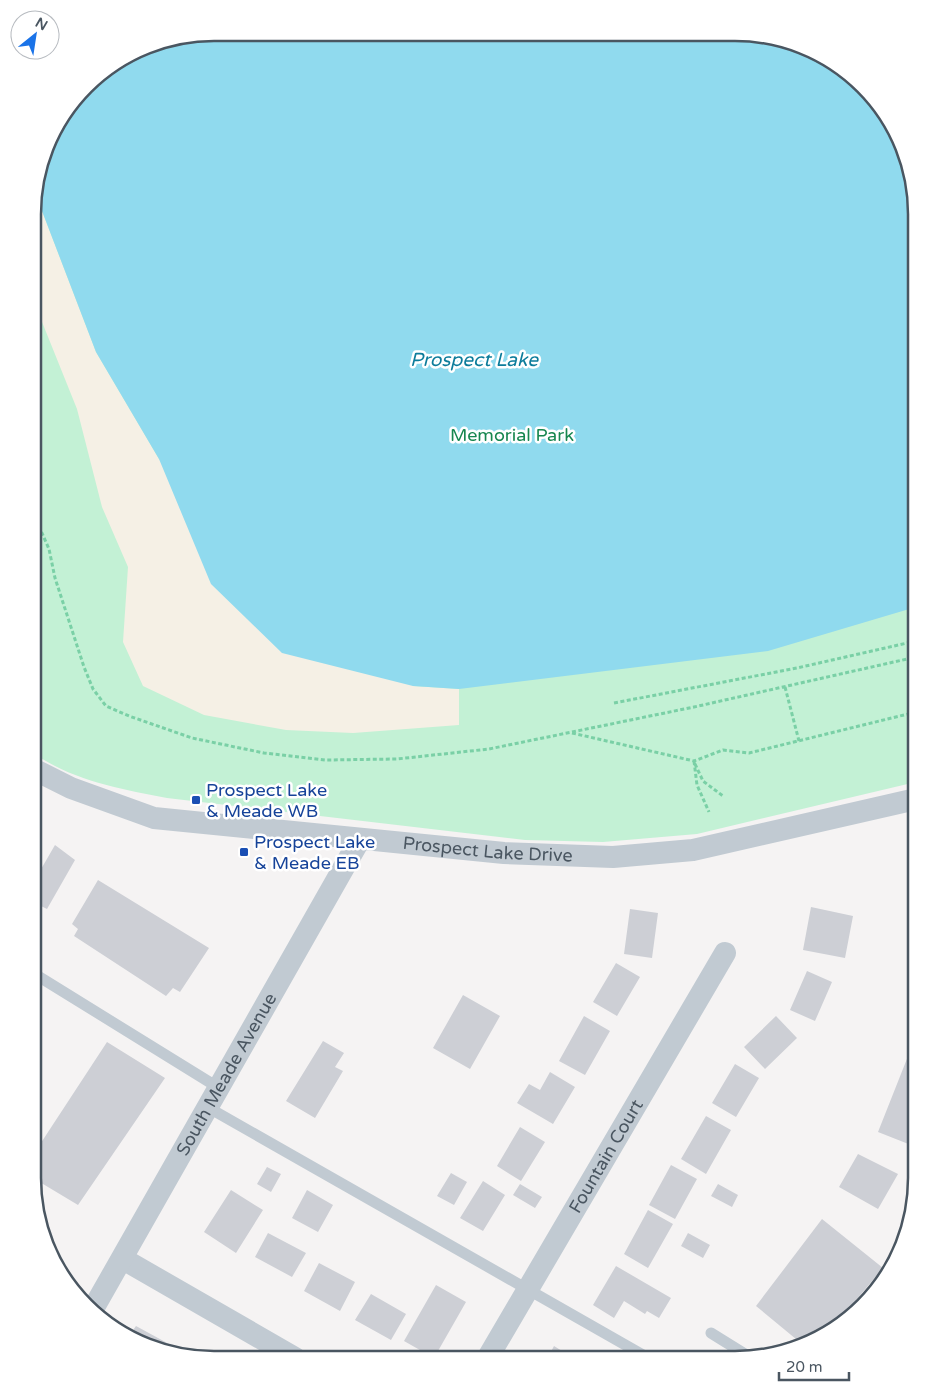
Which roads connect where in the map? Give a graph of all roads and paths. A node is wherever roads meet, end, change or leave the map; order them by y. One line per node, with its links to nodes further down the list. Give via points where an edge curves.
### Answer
1 (41, 531): 7 (path, via 93,689 106,706 124,714 192,738 264,753 325,760 397,759 489,749)
2 (908, 643): 5 (path)
3 (908, 659): 4 (path)
4 (785, 687): 7 (path); 8 (path)
5 (614, 703)
6 (907, 714): 8 (path)
7 (570, 733): 9 (path)
8 (799, 741): 9 (path, via 749,753 723,750)
9 (694, 761): 11 (path, via 703,780); 13 (path, via 697,785)
10 (41, 774): 14 (street, Prospect Lake Drive, via 154,818)
11 (723, 796)
12 (907, 801): 14 (street, Prospect Lake Drive, via 734,842 613,857 504,853)
13 (709, 812)
14 (360, 839): 17 (street, South Meade Avenue)
15 (725, 954): 20 (street, Fountain Court)
16 (41, 978): 17 (lane)
17 (219, 1088): 18 (street, South Meade Avenue)
18 (209, 1108): 19 (street, South Meade Avenue); 20 (lane)
19 (123, 1259): 21 (street, South Meade Avenue); 23 (street)
20 (527, 1290): 24 (street, Fountain Court); 25 (lane)
21 (96, 1304)
22 (712, 1333): 26 (lane)
23 (283, 1351)
24 (492, 1351)
25 (636, 1351)
26 (739, 1351)

